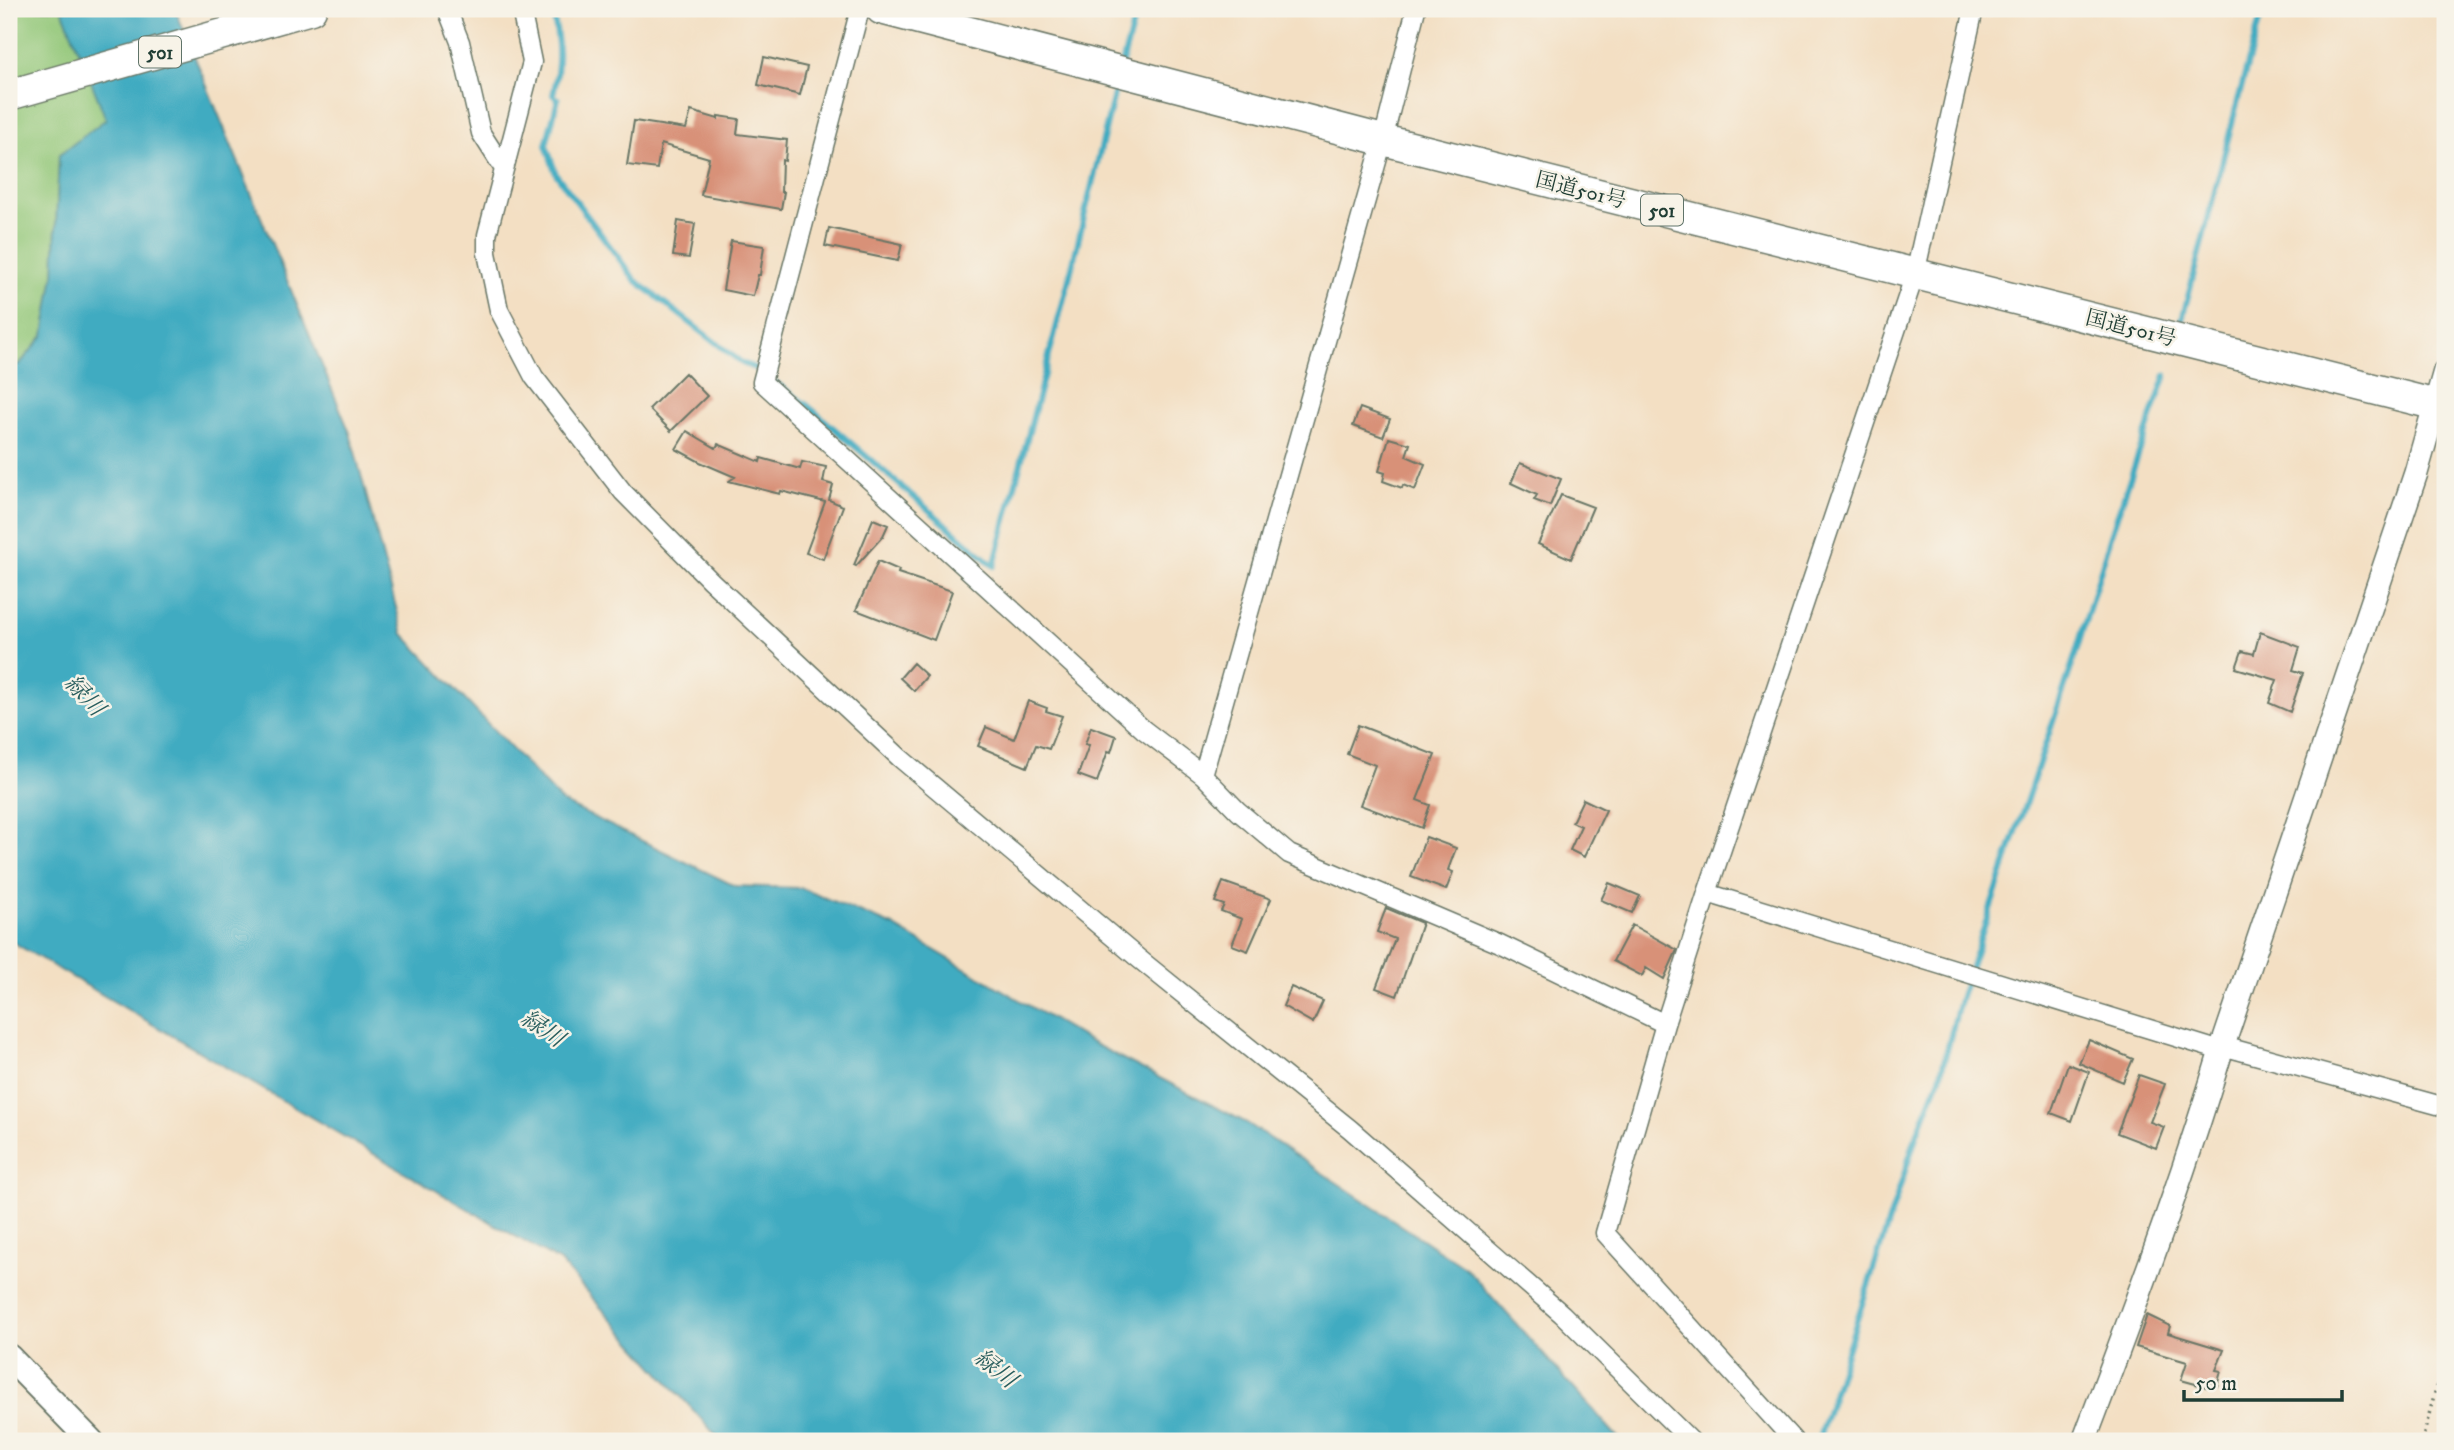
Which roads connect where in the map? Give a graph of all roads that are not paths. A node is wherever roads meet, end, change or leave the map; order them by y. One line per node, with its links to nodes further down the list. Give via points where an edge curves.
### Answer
1 (311, 9): 8 (highway, 501)
2 (447, 9): 10 (street, via 460,42 481,133)
3 (521, 9): 10 (street, via 532,62)
4 (860, 9): 14 (street, via 762,382 1144,730)
5 (881, 9): 9 (highway, 国道501号 / 501)
6 (1416, 9): 9 (street)
7 (1974, 9): 11 (street)
8 (9, 95)
9 (1383, 140): 11 (highway, 国道501号 / 501); 14 (street)
10 (504, 169): 21 (street, via 487,235 499,310 534,377 623,492 900,758 1370,1147 1562,1314)
11 (1915, 274): 13 (highway, 国道501号 / 501); 15 (street)
12 (2445, 370): 13 (street)
13 (2441, 406): 17 (street)
14 (1203, 775): 16 (street, via 1289,854 1500,944)
15 (1707, 893): 16 (street); 17 (street)
16 (1665, 1024): 22 (street, via 1605,1233)
17 (2221, 1051): 18 (street, via 2230,1048); 23 (street, via 2151,1266)
18 (2445, 1107)
19 (9, 1357): 20 (main road)
20 (91, 1441)
21 (1691, 1441)
22 (1794, 1441)
23 (2084, 1441)

